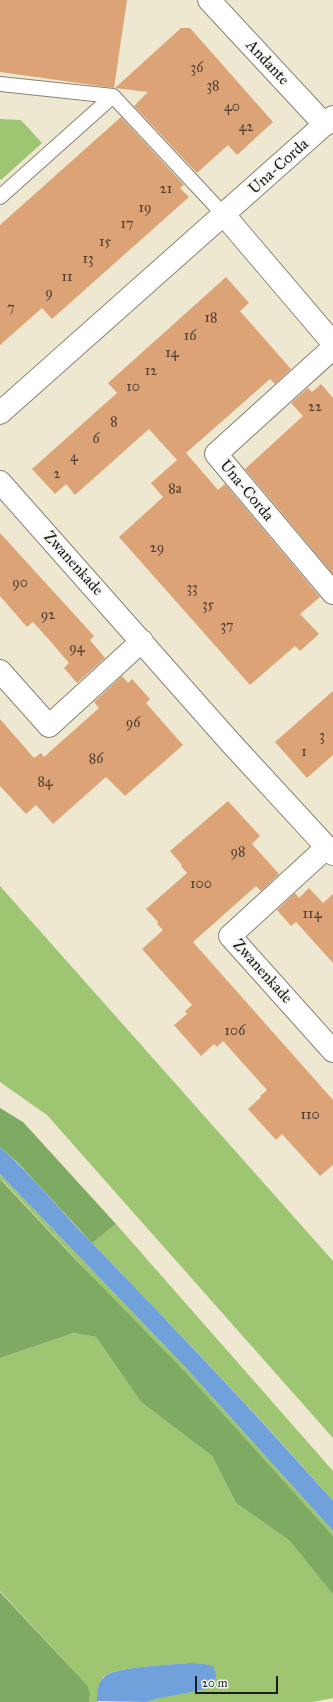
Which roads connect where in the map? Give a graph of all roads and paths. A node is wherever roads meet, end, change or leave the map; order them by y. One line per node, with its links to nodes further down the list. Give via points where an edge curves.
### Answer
1 (209, 0): 4 (street, Andante)
2 (0, 84): 3 (lane)
3 (113, 96): 5 (lane); 6 (lane)
4 (329, 121): 6 (street, Una-Corda)
5 (0, 197)
6 (224, 215): 7 (street); 9 (street, Una-Corda)
7 (333, 343)
8 (333, 348): 11 (street, Una-Corda, via 216,454)
9 (0, 413)
10 (1, 487): 12 (street, Zwanenkade)
11 (333, 593)
12 (142, 641): 13 (street, via 49,726); 14 (street, Zwanenkade)
13 (0, 671)
14 (330, 851): 15 (street, Zwanenkade, via 230,936)
15 (333, 1051)

